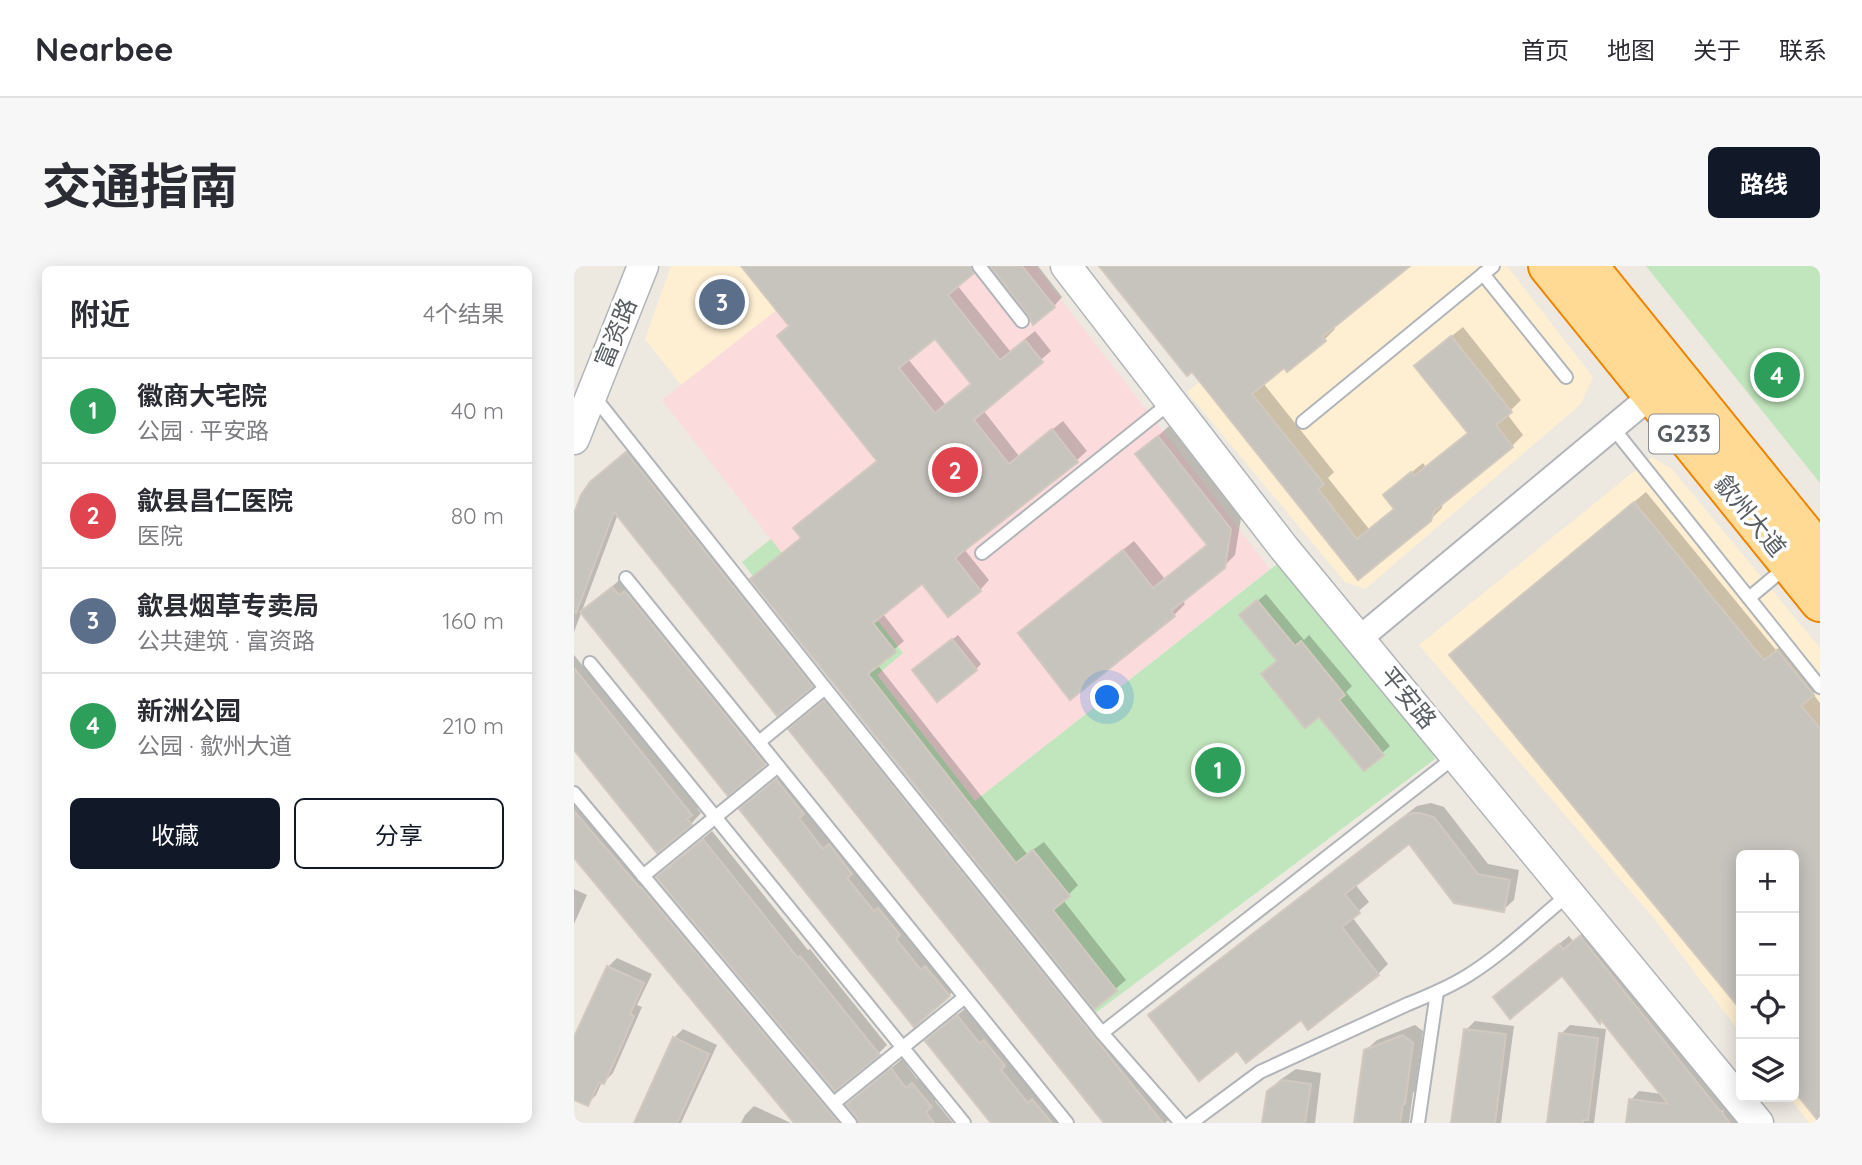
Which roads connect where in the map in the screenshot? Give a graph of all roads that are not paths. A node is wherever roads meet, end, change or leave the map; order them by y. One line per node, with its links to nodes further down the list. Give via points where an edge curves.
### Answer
1 (643, 266): 9 (street, 富资路)
2 (979, 266): 7 (lane)
3 (1066, 266): 11 (street, 平安路)
4 (1548, 266): 10 (highway, 歙州大道 / G233)
5 (1588, 266): 16 (highway, 歙州大道 / G233)
6 (1488, 270): 8 (lane); 12 (lane)
7 (1022, 321)
8 (1566, 377)
9 (592, 394): 14 (street, 富资路); 23 (lane)
10 (1652, 395): 13 (street); 16 (highway, 歙州大道 / G233)
11 (1171, 402): 15 (lane); 20 (street, 平安路)
12 (1303, 422)
13 (1613, 428): 18 (lane); 20 (street)
14 (574, 439)
15 (982, 553)
16 (1805, 559): 18 (lane); 19 (highway, 歙州大道 / G233)
17 (626, 578): 24 (lane)
18 (1749, 598): 22 (lane)
19 (1820, 602)
20 (1359, 639): 25 (street, 平安路)
21 (590, 663): 28 (lane)
22 (1820, 687)
23 (824, 688): 24 (lane); 33 (lane)
24 (759, 742): 26 (lane)
25 (1456, 756): 30 (street, 平安路); 33 (lane)
26 (778, 766): 28 (lane); 32 (lane)
27 (574, 793): 29 (lane)
28 (715, 817): 29 (lane); 34 (lane)
29 (643, 876): 35 (lane)
30 (1569, 894): 31 (lane, via 1482,965); 42 (street, 平安路)
31 (1437, 992): 40 (lane, via 1260,1072); 41 (lane)
32 (965, 997): 34 (lane); 38 (lane)
33 (1102, 1033): 39 (lane)
34 (902, 1047): 35 (lane); 37 (lane)
35 (834, 1103): 36 (lane)
36 (850, 1123)
37 (964, 1123)
38 (1067, 1123)
39 (1181, 1123)
40 (1191, 1123)
41 (1418, 1123)
42 (1758, 1123)

